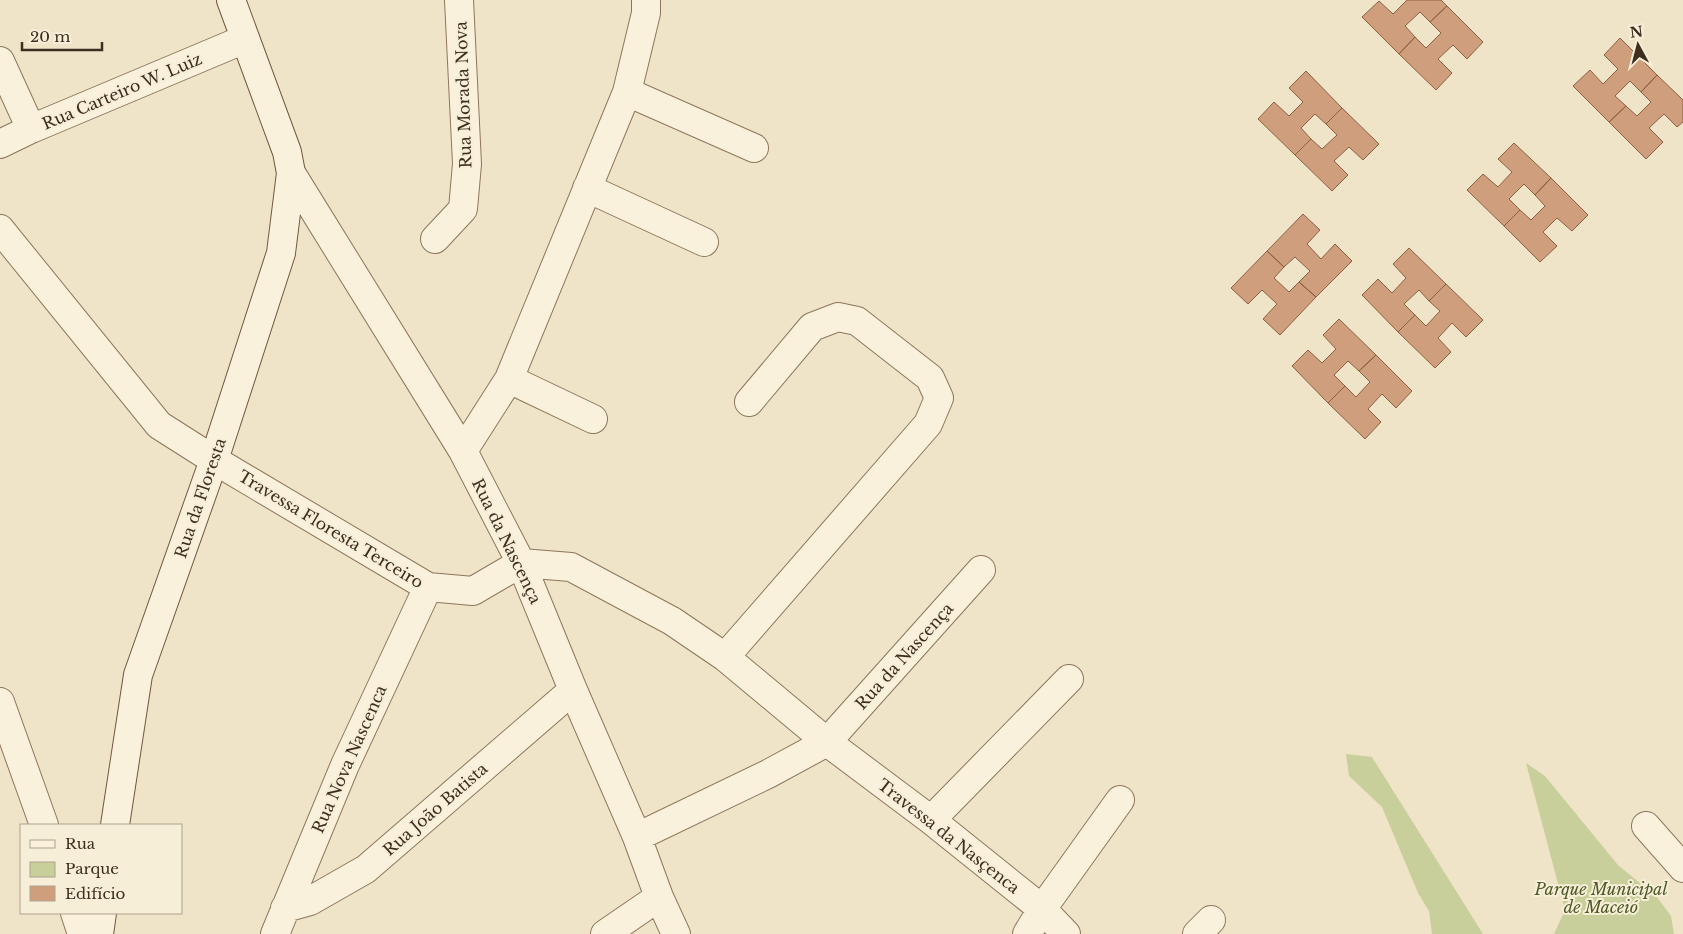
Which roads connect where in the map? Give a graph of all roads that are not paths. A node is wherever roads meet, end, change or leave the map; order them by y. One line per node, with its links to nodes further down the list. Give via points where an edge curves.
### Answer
1 (231, 0): 4 (street)
2 (459, 0): 13 (street, Rua Morada Nova, via 467,164 463,209)
3 (646, 0): 6 (street, via 646,13)
4 (245, 39): 7 (street, Rua Carteiro W. Luiz); 10 (street, via 287,152)
5 (0, 61): 7 (street)
6 (627, 92): 9 (street); 11 (street)
7 (31, 129): 8 (street, Rua Carteiro W. Luiz)
8 (0, 144)
9 (754, 148)
10 (290, 173): 18 (street, Rua da Nascença); 19 (street, Rua da Floresta, via 281,253)
11 (587, 188): 14 (street); 15 (street)
12 (0, 229): 19 (street, Travessa Floresta Terceiro, via 159,425)
13 (435, 239)
14 (704, 242)
15 (510, 379): 17 (street); 18 (street)
16 (749, 402): 23 (street, via 812,327 838,317 857,322 930,378 939,398 928,424)
17 (593, 419)
18 (463, 452): 20 (street, Rua da Nascença)
19 (214, 460): 22 (street, Travessa Floresta Terceiro); 31 (street, Rua da Floresta, via 138,675)
20 (521, 563): 22 (street, Travessa Floresta Terceiro, via 473,591); 23 (street, Travessa da Nasçenca, via 571,567 672,621); 25 (street, Rua da Nascença)
21 (981, 570): 27 (street, Rua da Nascença)
22 (428, 587): 36 (street, Rua Nova Nascenca, via 344,765)
23 (725, 657): 27 (street, Travessa da Nasçenca)
24 (1069, 679): 29 (street)
25 (572, 690): 33 (street, Rua da Nascença); 36 (street, Rua João Batista, via 366,869 310,901)
26 (0, 702): 30 (street)
27 (827, 742): 29 (street, Travessa da Nasçenca); 33 (street)
28 (1120, 800): 37 (street)
29 (931, 820): 37 (street, Travessa da Nasçenca)
30 (44, 824)
31 (115, 824)
32 (1646, 826): 34 (street)
33 (637, 837): 35 (street, Rua da Nascença)
34 (1683, 868)
35 (659, 897): 43 (street); 44 (street, Rua da Nascença)
36 (286, 908): 42 (street, Rua Nova Nascenca)
37 (1042, 909): 45 (street); 46 (street, Travessa da Nasçenca)
38 (75, 914): 40 (street)
39 (102, 914): 41 (street)
40 (82, 934)
41 (99, 934)
42 (276, 934)
43 (605, 934)
44 (676, 934)
45 (1028, 934)
46 (1066, 934)

